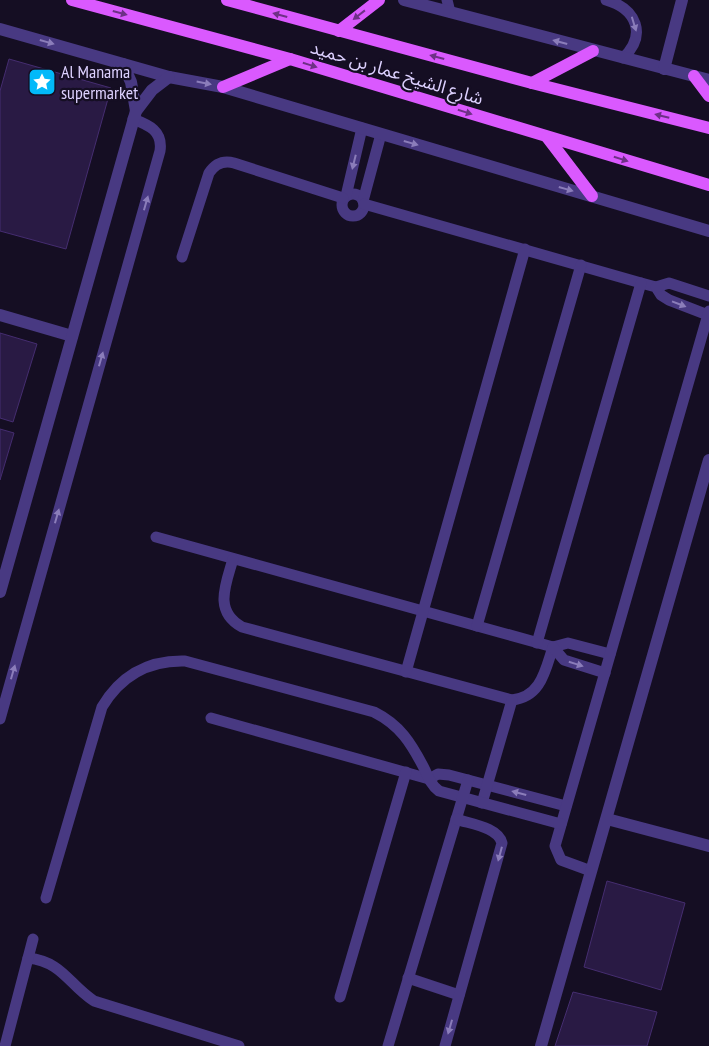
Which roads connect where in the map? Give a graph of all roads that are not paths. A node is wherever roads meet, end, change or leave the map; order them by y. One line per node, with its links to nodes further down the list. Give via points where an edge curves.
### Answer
1 (72, 0): 12 (main road, شارع الشيخ عمار بن حميد, one-way to 12)
2 (227, 0): 9 (main road, شارع الشيخ عمار بن حميد, one-way to 2)
3 (379, 0): 9 (main road, one-way to 9)
4 (606, 0): 11 (lane, one-way to 11, via 627,9 635,21 637,35 633,48)
5 (682, 0): 14 (street)
6 (409, 1): 7 (street)
7 (449, 6): 10 (street, one-way to 7)
8 (0, 29): 13 (street, one-way to 13)
9 (339, 31): 18 (main road, شارع الشيخ عمار بن حميد, one-way to 9)
10 (593, 51): 11 (street); 18 (main road)
11 (623, 58): 14 (street)
12 (290, 59): 19 (main road); 25 (main road, شارع الشيخ عمار بن حميد, one-way to 25)
13 (123, 64): 16 (street); 21 (street, via 131,82)
14 (664, 68): 15 (street)
15 (694, 76): 17 (street); 20 (main road)
16 (169, 77): 19 (street, one-way to 19); 21 (street, via 152,90)
17 (709, 80)
18 (532, 83): 23 (main road, شارع الشيخ عمار بن حميد, one-way to 18)
19 (223, 87): 22 (street)
20 (709, 96)
21 (134, 115): 39 (street); 53 (lane, one-way to 21, via 160,152 160,140 155,130)
22 (362, 128): 24 (street); 28 (lane, one-way to 28)
23 (709, 128)
24 (381, 134): 27 (street, one-way to 27); 29 (lane)
25 (547, 137): 26 (main road, شارع الشيخ عمار بن حميد, one-way to 26); 27 (main road)
26 (709, 185)
27 (592, 196): 30 (street)
28 (344, 197): 29 (lane, via 358,195); 29 (lane, via 342,207 347,214 356,215 363,209); 32 (lane, via 222,162 209,173)
29 (363, 203): 31 (lane)
30 (709, 231)
31 (525, 248): 33 (lane); 44 (lane)
32 (182, 257)
33 (581, 265): 34 (lane); 45 (lane)
34 (641, 283): 35 (lane); 46 (lane)
35 (656, 287): 36 (lane, via 669,283); 37 (lane, one-way to 37, via 665,298)
36 (709, 296)
37 (708, 313): 48 (lane)
38 (0, 316): 39 (street)
39 (72, 336): 43 (street)
40 (709, 460): 62 (street)
41 (156, 537): 42 (lane)
42 (233, 558): 44 (lane); 49 (lane, via 223,601 224,610 234,623)
43 (0, 589)
44 (423, 610): 45 (lane); 49 (lane)
45 (477, 626): 46 (lane)
46 (537, 643): 47 (lane)
47 (553, 647): 48 (lane, via 568,643); 50 (lane, one-way to 50, via 564,660); 51 (lane, via 539,687 527,696)
48 (610, 654): 50 (lane)
49 (406, 672): 51 (lane)
50 (605, 673): 60 (lane)
51 (512, 700): 57 (lane)
52 (211, 718): 54 (lane)
53 (0, 719)
54 (406, 772): 55 (lane); 71 (lane)
55 (429, 779): 56 (lane, via 443,774); 58 (lane, via 439,791); 66 (lane, via 403,732 374,712 185,661 171,660 145,666 120,682 102,707)
56 (468, 780): 57 (lane); 58 (lane)
57 (487, 784): 59 (lane); 60 (lane, one-way to 57)
58 (462, 798): 59 (lane); 61 (lane)
59 (482, 803): 63 (lane)
60 (566, 806): 63 (lane)
61 (456, 819): 69 (lane); 70 (lane, one-way to 70, via 494,831 502,843)
62 (606, 819): 64 (street); 65 (street)
63 (561, 824): 65 (lane, via 555,846 557,854 568,864)
64 (709, 846)
65 (591, 872): 76 (street)
66 (46, 898)
67 (33, 940): 68 (lane)
68 (28, 958): 72 (lane); 73 (lane, via 51,963 94,1001)
69 (408, 978): 70 (lane); 74 (lane)
70 (460, 994): 75 (lane, one-way to 75)
71 (340, 997)
72 (5, 1046)
73 (239, 1046)
74 (388, 1046)
75 (444, 1046)
76 (541, 1046)

